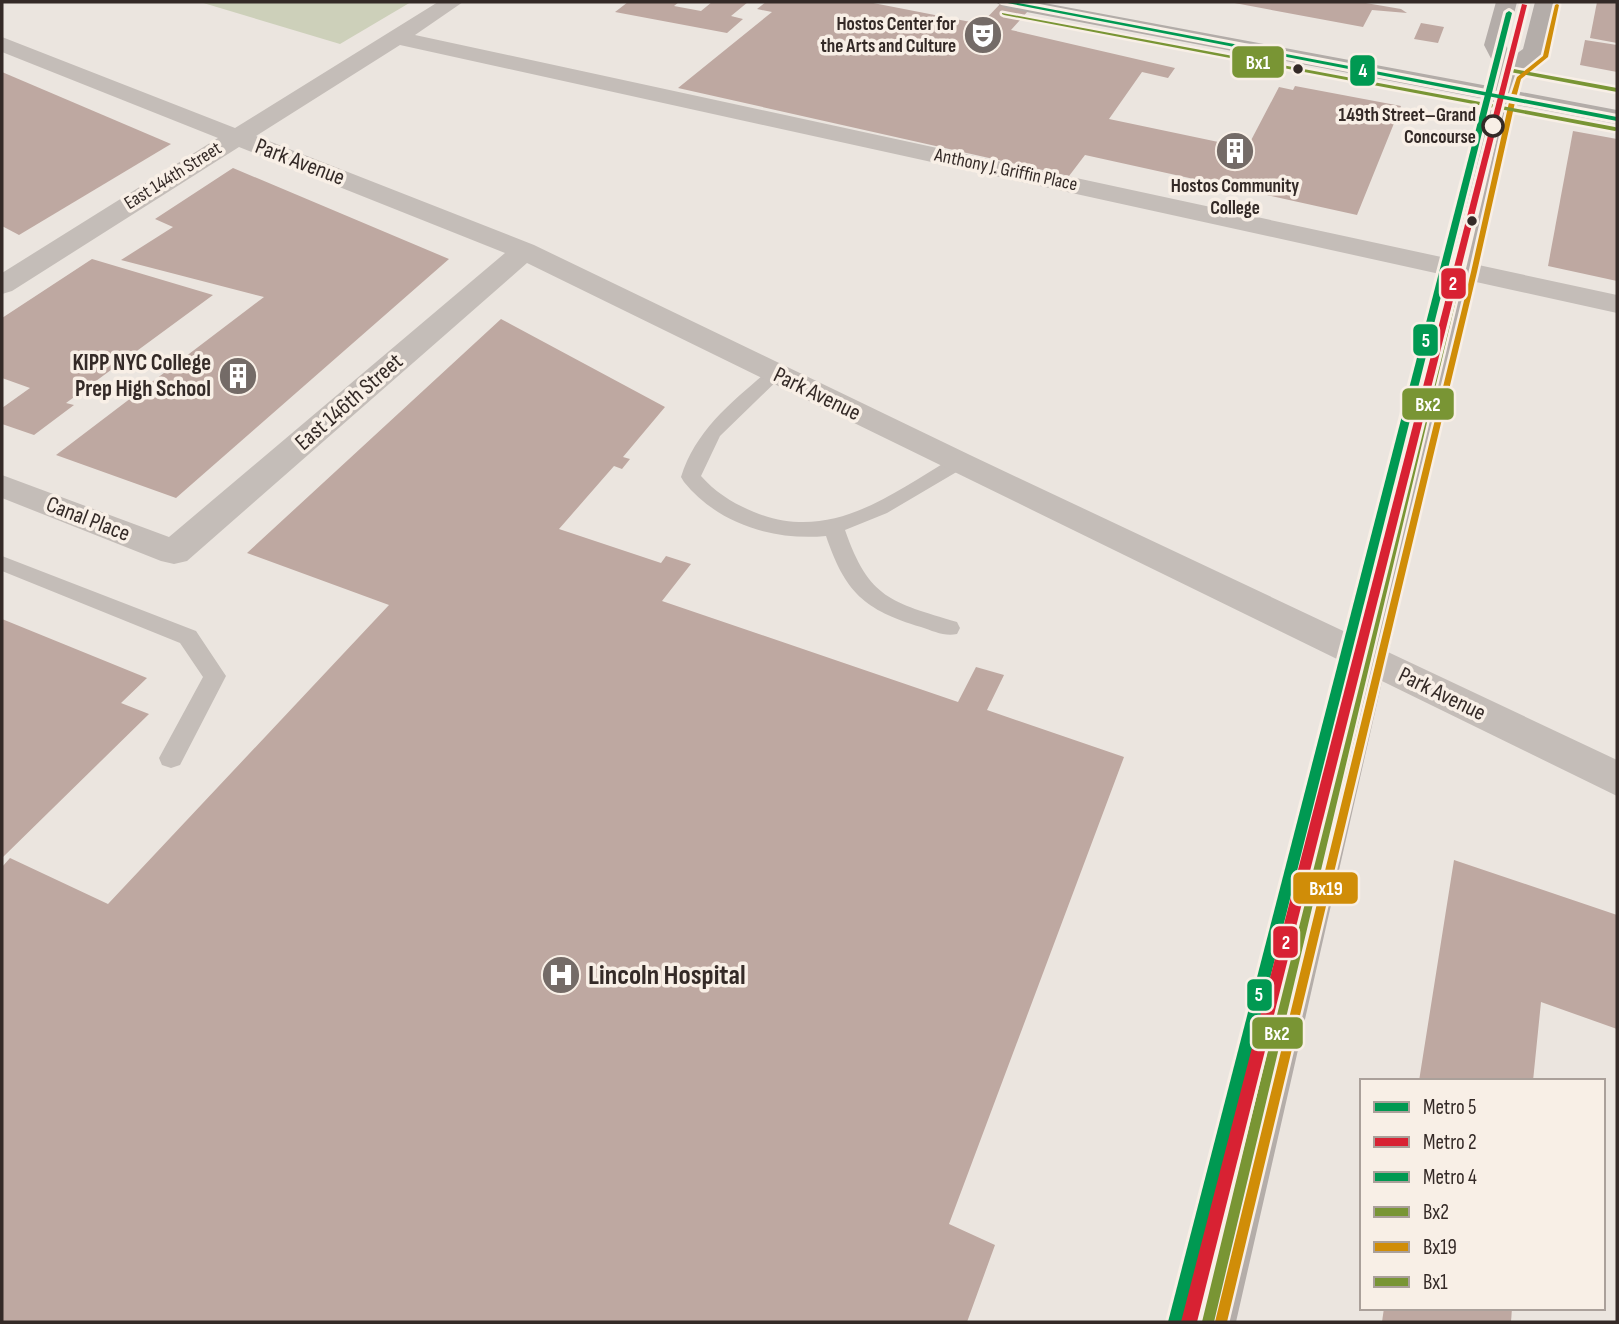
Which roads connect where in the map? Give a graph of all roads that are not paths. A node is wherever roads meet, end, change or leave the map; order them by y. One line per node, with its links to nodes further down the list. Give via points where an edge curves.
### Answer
1 (452, 2): 5 (street, East 144th Street)
2 (1006, 2): 8 (main road)
3 (1506, 2): 8 (main road, via 1495,45)
4 (1545, 2): 8 (main road, via 1534,51)
5 (392, 39): 11 (street, East 144th Street); 13 (street, Anthony J. Griffin Place)
6 (2, 44): 11 (street, Park Avenue)
7 (1474, 64): 8 (main road)
8 (1504, 83): 9 (main road); 10 (main road); 13 (main road)
9 (1617, 90)
10 (1617, 117)
11 (244, 131): 12 (street, Park Avenue); 14 (street, East 144th Street)
12 (524, 251): 16 (street, Park Avenue); 20 (street, East 146th Street)
13 (1459, 281): 15 (street, Anthony J. Griffin Place); 23 (main road)
14 (2, 285)
15 (1617, 304)
16 (776, 373): 17 (street, Park Avenue); 19 (lane, via 710,434 695,457 691,477 704,495 752,521 810,533)
17 (958, 463): 19 (lane); 23 (street, Park Avenue)
18 (2, 486): 20 (street, Canal Place)
19 (834, 529): 22 (lane, via 842,555 864,594 886,609)
20 (174, 552)
21 (2, 563): 24 (lane, via 188,637 215,677)
22 (949, 628)
23 (1367, 657): 25 (street, Park Avenue); 26 (main road)
24 (170, 758)
25 (1617, 779)
26 (1208, 1322)

